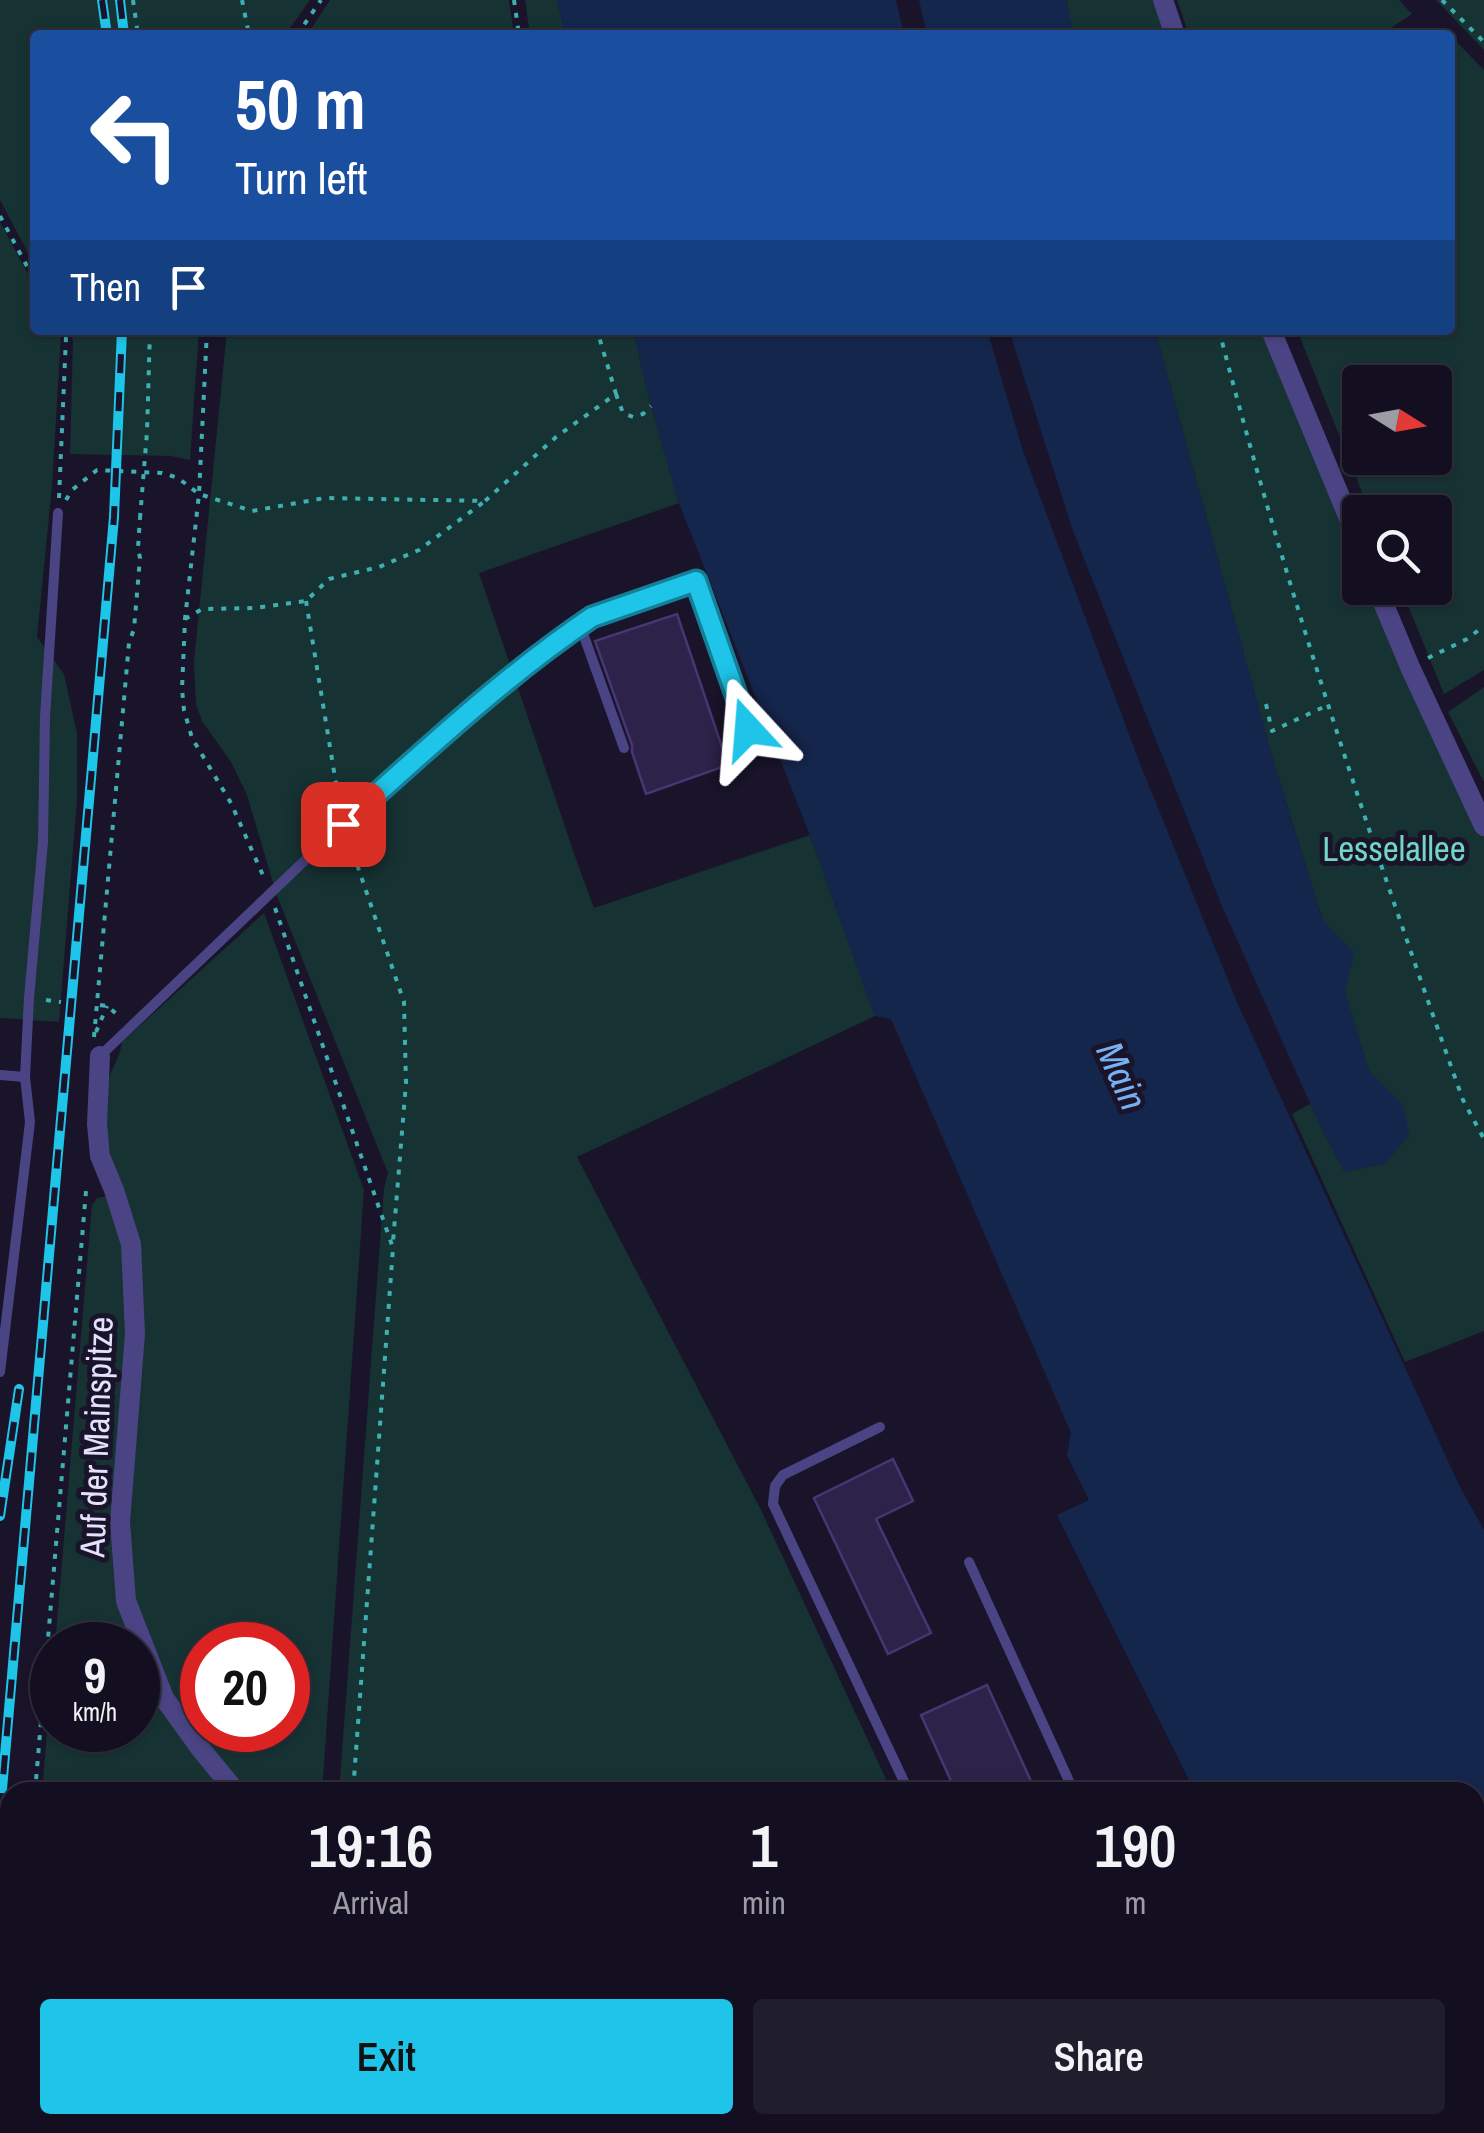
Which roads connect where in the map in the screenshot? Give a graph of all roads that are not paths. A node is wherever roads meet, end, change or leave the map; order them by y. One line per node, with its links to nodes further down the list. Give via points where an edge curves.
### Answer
1 (1163, 0): 2 (street)
2 (1173, 30)
3 (1274, 335): 4 (street)
4 (1342, 501)
5 (58, 513): 13 (lane, via 44,717 44,842)
6 (1385, 605): 10 (street)
7 (580, 625): 8 (lane, via 696,581); 9 (lane); 11 (lane, via 514,674)
8 (748, 729)
9 (624, 748)
10 (1484, 826)
11 (97, 1046): 17 (street, Auf der Mainspitze, via 100,1156 131,1244 135,1334 120,1522 126,1601 164,1698)
12 (0, 1076): 13 (lane)
13 (25, 1078): 14 (lane, via 30,1122)
14 (0, 1372)
15 (880, 1427): 18 (lane, via 783,1474 773,1504)
16 (968, 1562): 19 (lane)
17 (229, 1782)
18 (903, 1782)
19 (1069, 1782)

